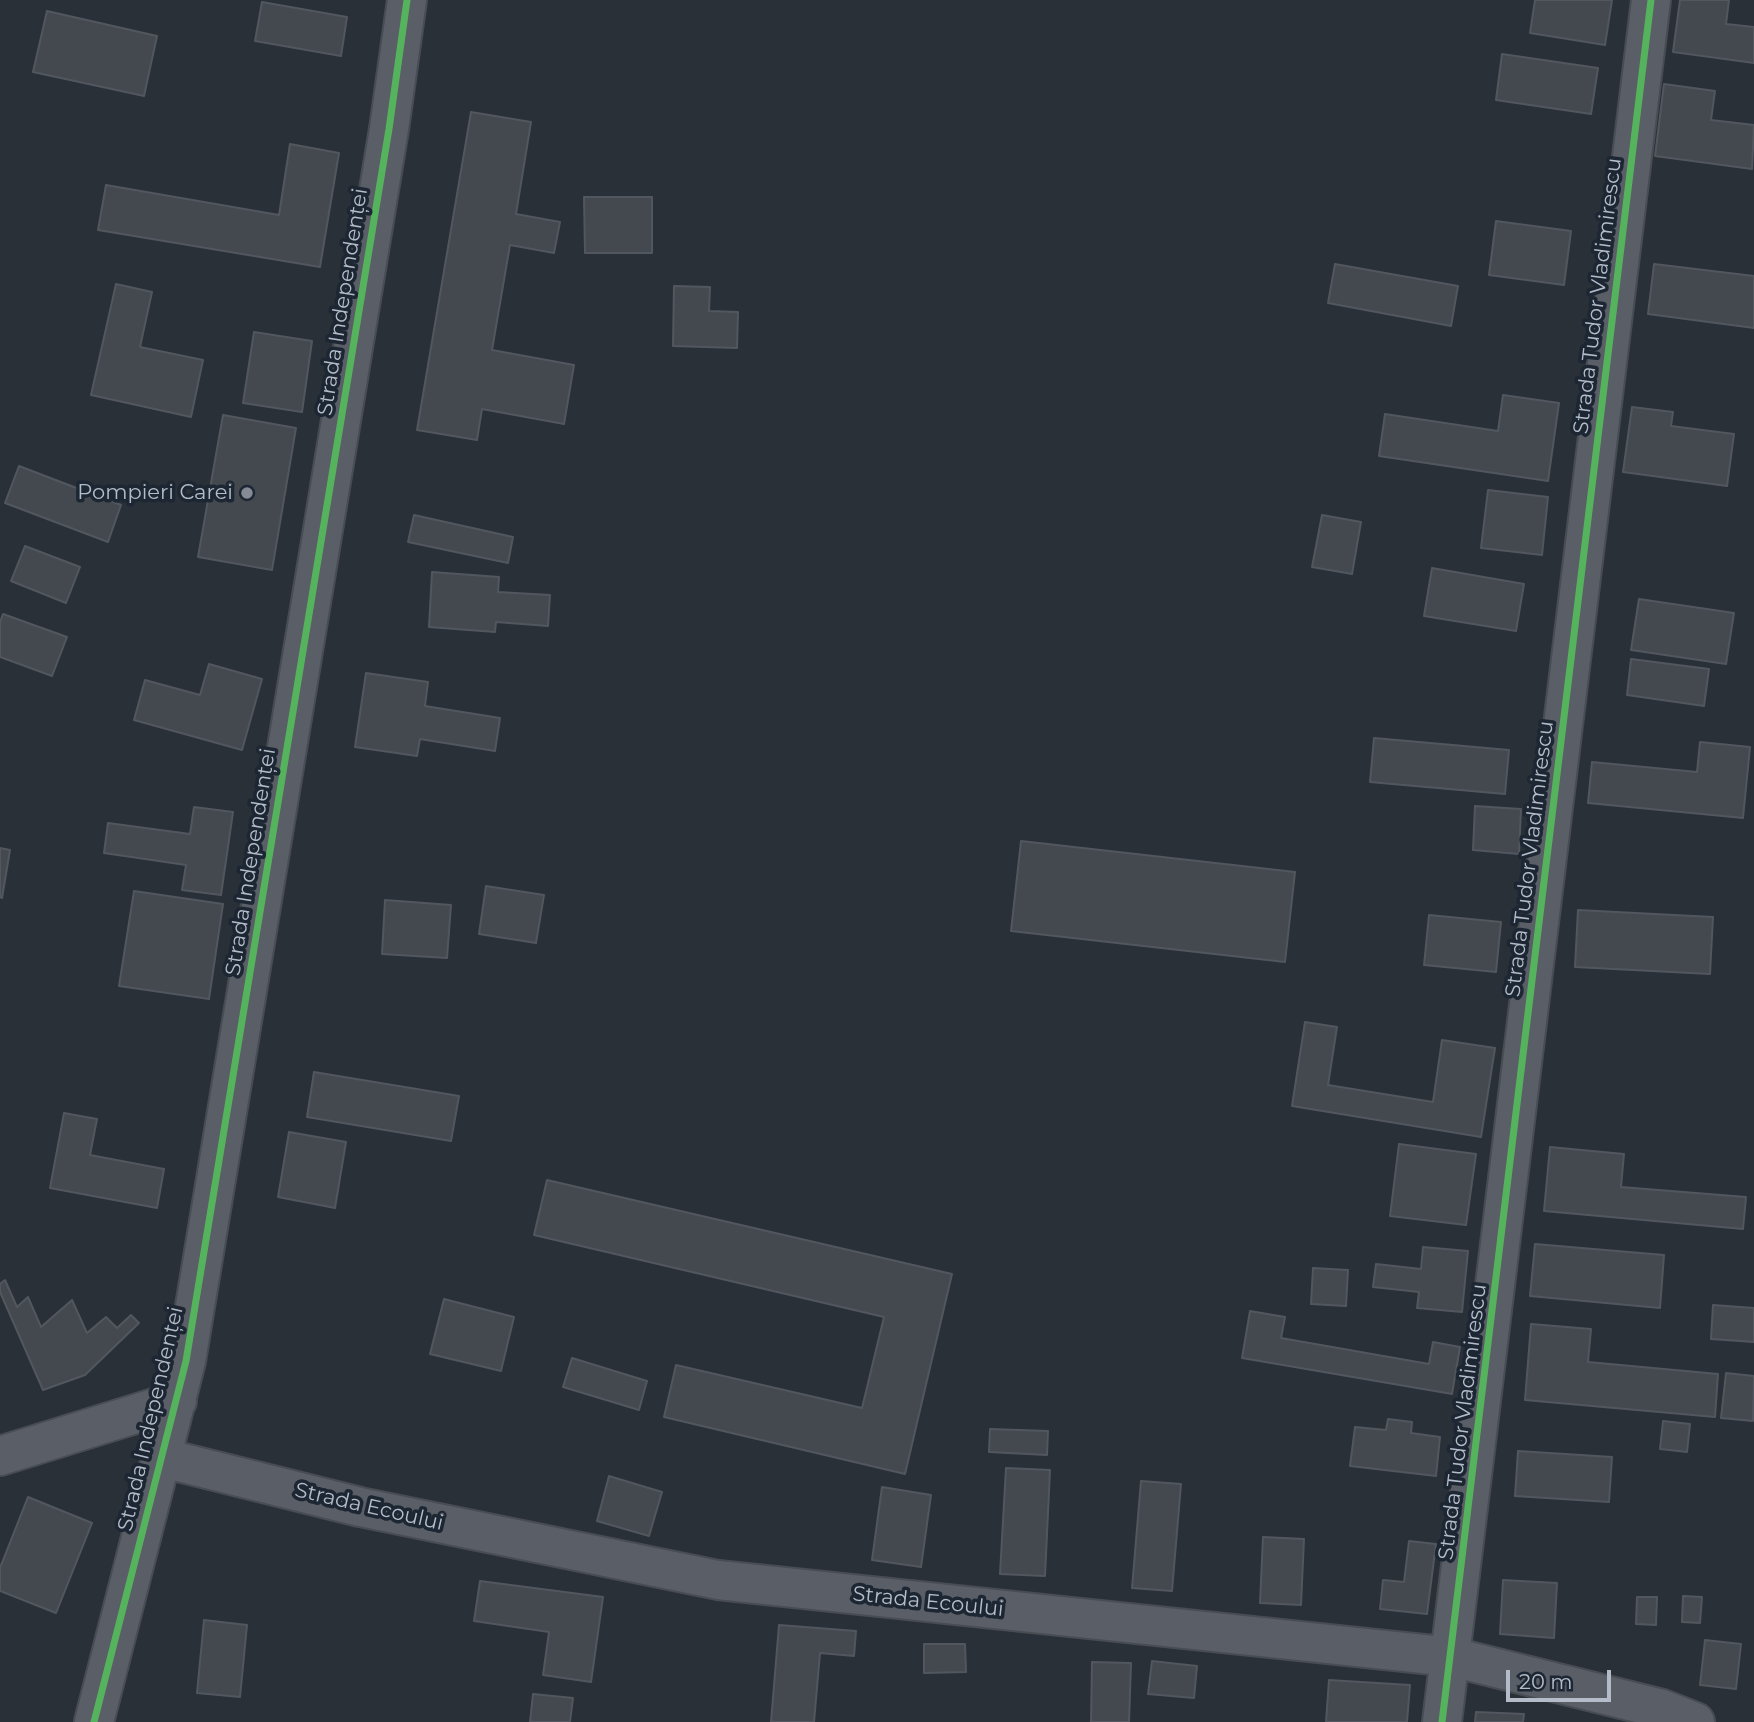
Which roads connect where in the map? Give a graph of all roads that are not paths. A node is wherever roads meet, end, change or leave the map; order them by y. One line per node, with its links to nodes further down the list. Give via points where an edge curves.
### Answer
1 (407, 0): 3 (street, Strada Independenței, via 374,225)
2 (1651, 0): 6 (street, Strada Tudor Vladimirescu)
3 (177, 1401): 4 (street); 5 (street, Strada Independenței)
4 (0, 1456)
5 (163, 1458): 6 (street, Strada Ecoului, via 360,1507 718,1580); 7 (street, Strada Independenței)
6 (1452, 1657): 8 (street, Strada Tudor Vladimirescu); 9 (street, Strada Ecoului, via 1662,1709)
7 (94, 1722)
8 (1442, 1722)
9 (1695, 1722)

